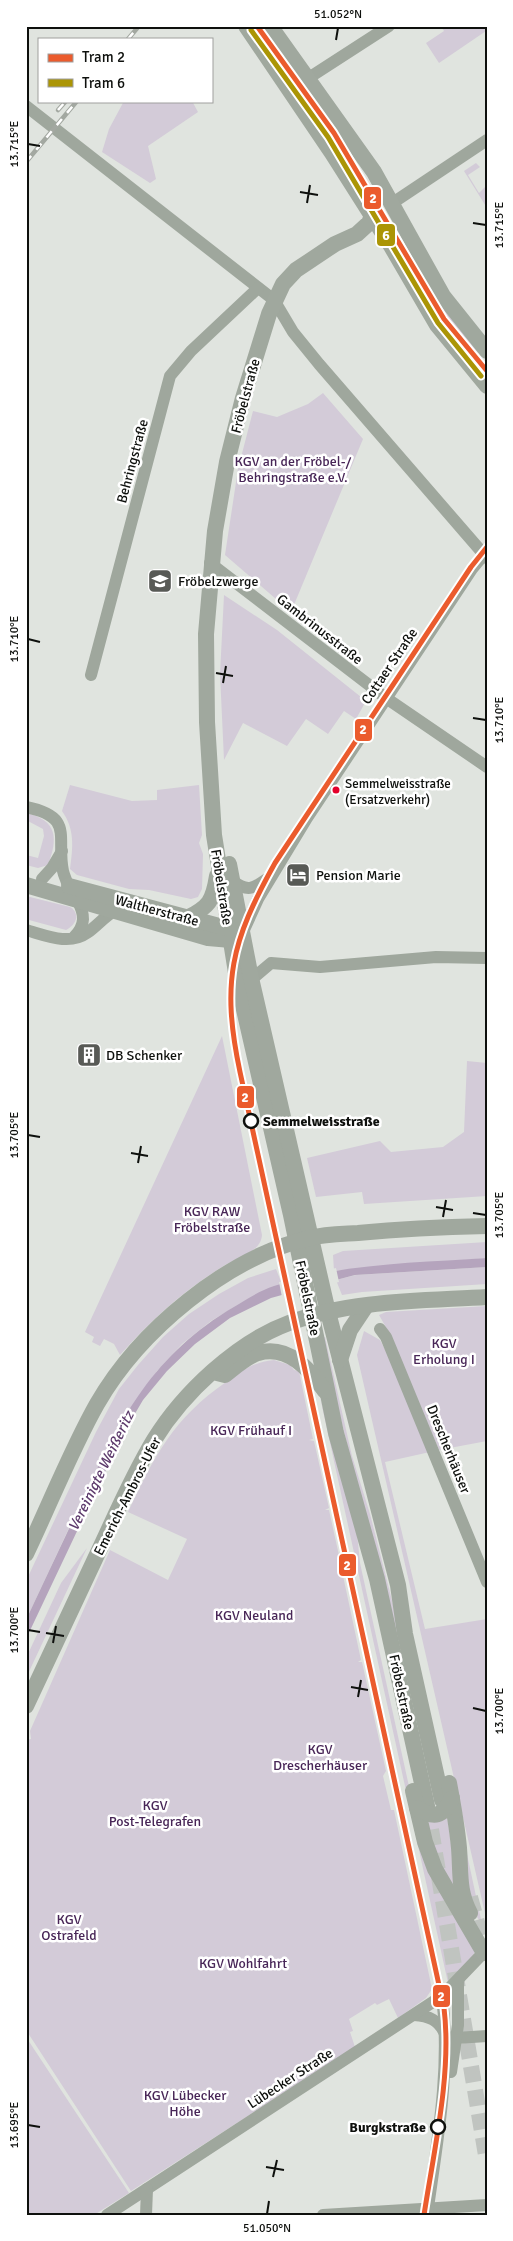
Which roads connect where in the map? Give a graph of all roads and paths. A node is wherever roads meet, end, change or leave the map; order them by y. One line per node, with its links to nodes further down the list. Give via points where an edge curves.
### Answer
1 (246, 26): 8 (main road)
2 (270, 26): 4 (main road)
3 (389, 26): 4 (street)
4 (307, 79): 7 (main road, via 374,172)
5 (26, 106): 9 (street)
6 (487, 140): 7 (street, Fröbelstraße)
7 (391, 204): 8 (main road, Fröbelstraße); 11 (main road, via 443,296)
8 (372, 216): 10 (main road, Fröbelstraße, via 356,220 342,232 335,244 296,270); 12 (main road, via 437,325)
9 (258, 288): 10 (street); 15 (street, Behringstraße, via 170,376)
10 (274, 300): 13 (street, via 293,332 319,364); 14 (main road, Fröbelstraße, via 252,366 227,462)
11 (487, 352)
12 (487, 386)
13 (486, 555): 16 (street, Cottaer Straße)
14 (210, 563): 16 (street, Gambrinusstraße); 18 (main road, Fröbelstraße, via 205,682)
15 (91, 675)
16 (386, 698): 17 (street, Gambrinusstraße); 22 (street, Cottaer Straße)
17 (487, 767)
18 (212, 786): 21 (main road, Fröbelstraße); 24 (main road, Fröbelstraße)
19 (26, 807): 20 (street, via 46,813 57,822)
20 (62, 850): 23 (street, via 52,868); 26 (street, via 63,871)
21 (218, 862): 28 (main road, via 215,889 208,904); 30 (main road, Fröbelstraße)
22 (271, 876): 24 (street, Cottaer Straße, via 254,889 247,890); 30 (street, Cottaer Straße)
23 (34, 877): 26 (main road, Waltherstraße)
24 (233, 881): 30 (main road, Fröbelstraße)
25 (26, 885): 26 (main road, Waltherstraße)
26 (73, 893): 27 (main road, Waltherstraße); 28 (main road, Waltherstraße); 31 (street, via 84,916 80,931)
27 (114, 911): 30 (main road, Waltherstraße, via 208,938); 31 (street, via 86,934)
28 (187, 918): 30 (main road, Waltherstraße)
29 (26, 930): 31 (street, via 57,938)
30 (234, 934): 33 (main road, Fröbelstraße); 35 (main road, Fröbelstraße, via 239,988)
31 (74, 937)
32 (487, 958): 33 (street, via 436,957 320,967 271,963)
33 (251, 980): 35 (main road, Fröbelstraße)
34 (487, 1226): 35 (main road, via 415,1227)
35 (304, 1239): 38 (main road, Fröbelstraße); 43 (main road, via 243,1264 193,1295 139,1348 97,1405)
36 (487, 1296): 37 (main road, Emerich-Ambros-Ufer)
37 (366, 1306): 38 (main road, Emerich-Ambros-Ufer); 40 (main road, via 350,1330)
38 (319, 1309): 40 (main road, Fröbelstraße); 41 (main road, Emerich-Ambros-Ufer, via 264,1335); 42 (main road, Fröbelstraße)
39 (380, 1329): 44 (street, Drescherhäuser)
40 (340, 1360): 46 (main road, Fröbelstraße, via 398,1585 416,1633)
41 (212, 1372): 42 (main road, via 224,1375 256,1354 277,1353 304,1366); 45 (main road, Emerich-Ambros-Ufer, via 154,1440)
42 (328, 1396): 46 (main road, Fröbelstraße, via 366,1539 364,1562 370,1594)
43 (26, 1554)
44 (487, 1582)
45 (26, 1706)
46 (434, 1803): 47 (main road, via 456,1826 462,1893); 47 (main road, via 424,1842 435,1869)
47 (486, 1946): 48 (street, Lübecker Straße)
48 (458, 1981): 49 (street, Lübecker Straße); 52 (street, via 459,2007)
49 (442, 1996): 50 (street, Lübecker Straße); 52 (street)
50 (414, 2015): 52 (street, via 427,2017 441,2025); 53 (street, Lübecker Straße)
51 (487, 2036): 52 (street)
52 (451, 2038): 55 (street, via 450,2081 445,2085)
53 (147, 2188): 56 (street, Lübecker Straße); 57 (street)
54 (487, 2204): 55 (street)
55 (428, 2211): 58 (street)
56 (107, 2215)
57 (146, 2215)
58 (323, 2215)

